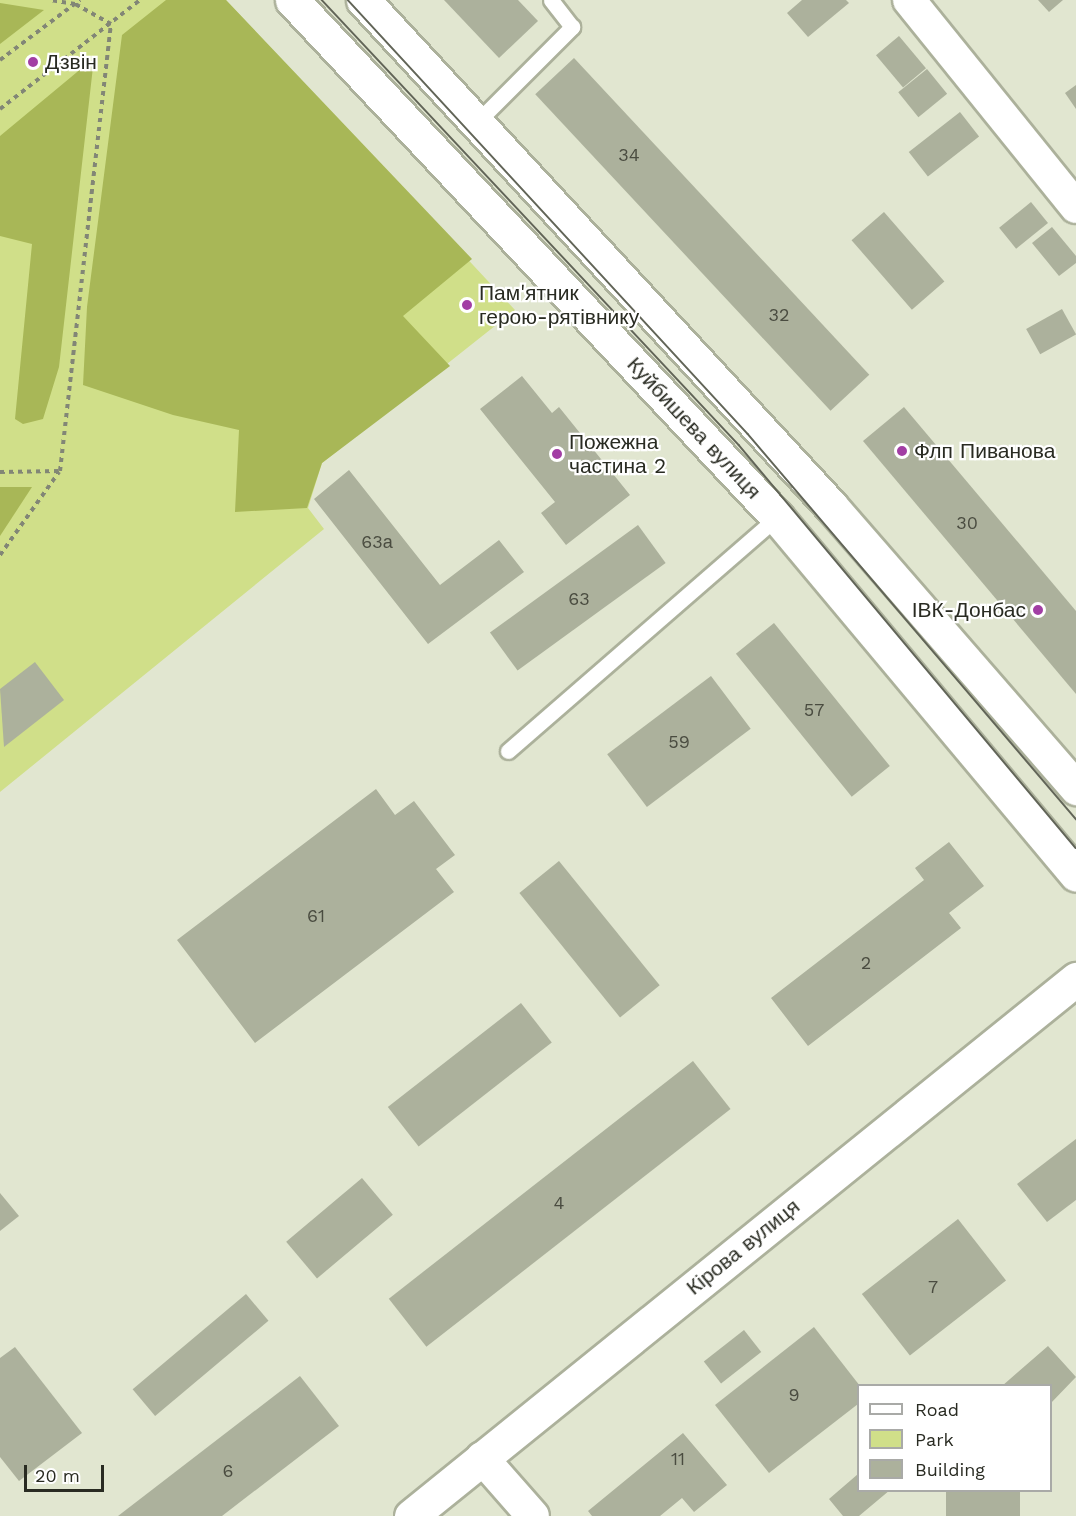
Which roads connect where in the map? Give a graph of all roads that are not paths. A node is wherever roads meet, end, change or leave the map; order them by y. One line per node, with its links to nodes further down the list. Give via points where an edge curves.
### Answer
1 (292, 0): 7 (main road, Куйбишева вулиця)
2 (363, 0): 5 (main road)
3 (551, 0): 5 (lane, via 572,27)
4 (909, 0): 6 (street)
5 (479, 120): 9 (main road, via 831,506)
6 (1076, 207)
7 (777, 517): 8 (lane); 10 (main road, Куйбишева вулиця)
8 (508, 751)
9 (1076, 788)
10 (1076, 874)
11 (1076, 979): 12 (main road, Кірова вулиця)
12 (482, 1458): 13 (main road, Кірова вулиця); 14 (street)
13 (411, 1516)
14 (533, 1516)

